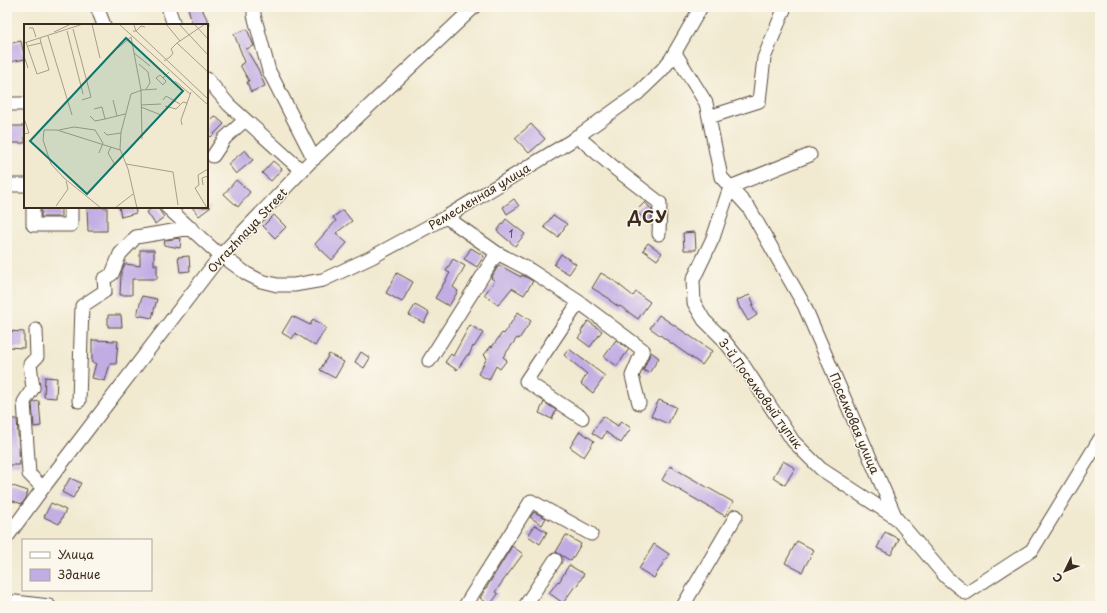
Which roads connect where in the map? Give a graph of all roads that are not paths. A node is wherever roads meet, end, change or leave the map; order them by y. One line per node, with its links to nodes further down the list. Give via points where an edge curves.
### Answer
1 (97, 7): 7 (street)
2 (168, 7): 8 (street)
3 (254, 7): 18 (street, via 270,72)
4 (474, 7): 18 (street, Ovrazhnaya Street)
5 (701, 7): 9 (street, Ремесленная улица)
6 (785, 7): 13 (street, via 764,58 758,101)
7 (104, 24)
8 (174, 24)
9 (675, 53): 13 (street, Поселковая улица, via 706,103); 15 (street, Ремесленная улица, via 662,70 637,94)
10 (208, 80): 14 (street)
11 (7, 104): 12 (street)
12 (24, 104)
13 (708, 117): 22 (street, Поселковая улица, via 721,177)
14 (245, 120): 17 (street, via 225,138); 19 (street)
15 (577, 136): 26 (street, Ремесленная улица); 28 (street, via 660,203)
16 (810, 155): 22 (street)
17 (213, 156)
18 (314, 159): 19 (street, Ovrazhnaya Street)
19 (302, 171): 29 (street, Ovrazhnaya Street)
20 (7, 185): 21 (street)
21 (24, 185)
22 (730, 187): 40 (street, Поселковая улица, via 749,208 804,305); 40 (street, 3-й Поселковый тупик, via 713,238 693,280 694,302 704,320 742,363 793,441 821,469)
23 (33, 208): 24 (street, via 33,225 71,225)
24 (71, 208)
25 (169, 208): 27 (street, Ремесленная улица)
26 (446, 217): 29 (street, Ремесленная улица, via 341,272 309,283 277,285 261,281); 30 (street)
27 (191, 228): 29 (street, Ремесленная улица); 34 (street, via 136,237 120,254 112,274 104,279 106,291 82,306)
28 (659, 234)
29 (217, 252): 38 (street, Ovrazhnaya Street)
30 (497, 253): 31 (street, via 530,270); 33 (street)
31 (579, 302): 35 (street, via 642,350 632,376); 36 (street, via 526,381)
32 (36, 330): 38 (street, via 37,357 30,364 33,388 24,402 28,474)
33 (429, 361)
34 (79, 402)
35 (639, 403)
36 (582, 418)
37 (1100, 439): 40 (street, Поселковая улица, via 1032,550 966,593 946,577)
38 (43, 488): 42 (street, Ovrazhnaya Street)
39 (736, 516): 48 (street)
40 (896, 518)
41 (591, 534): 46 (street, via 531,501)
42 (7, 537)
43 (555, 560): 47 (street)
44 (7, 601): 45 (street)
45 (49, 606)
46 (465, 606)
47 (525, 606)
48 (683, 606)

